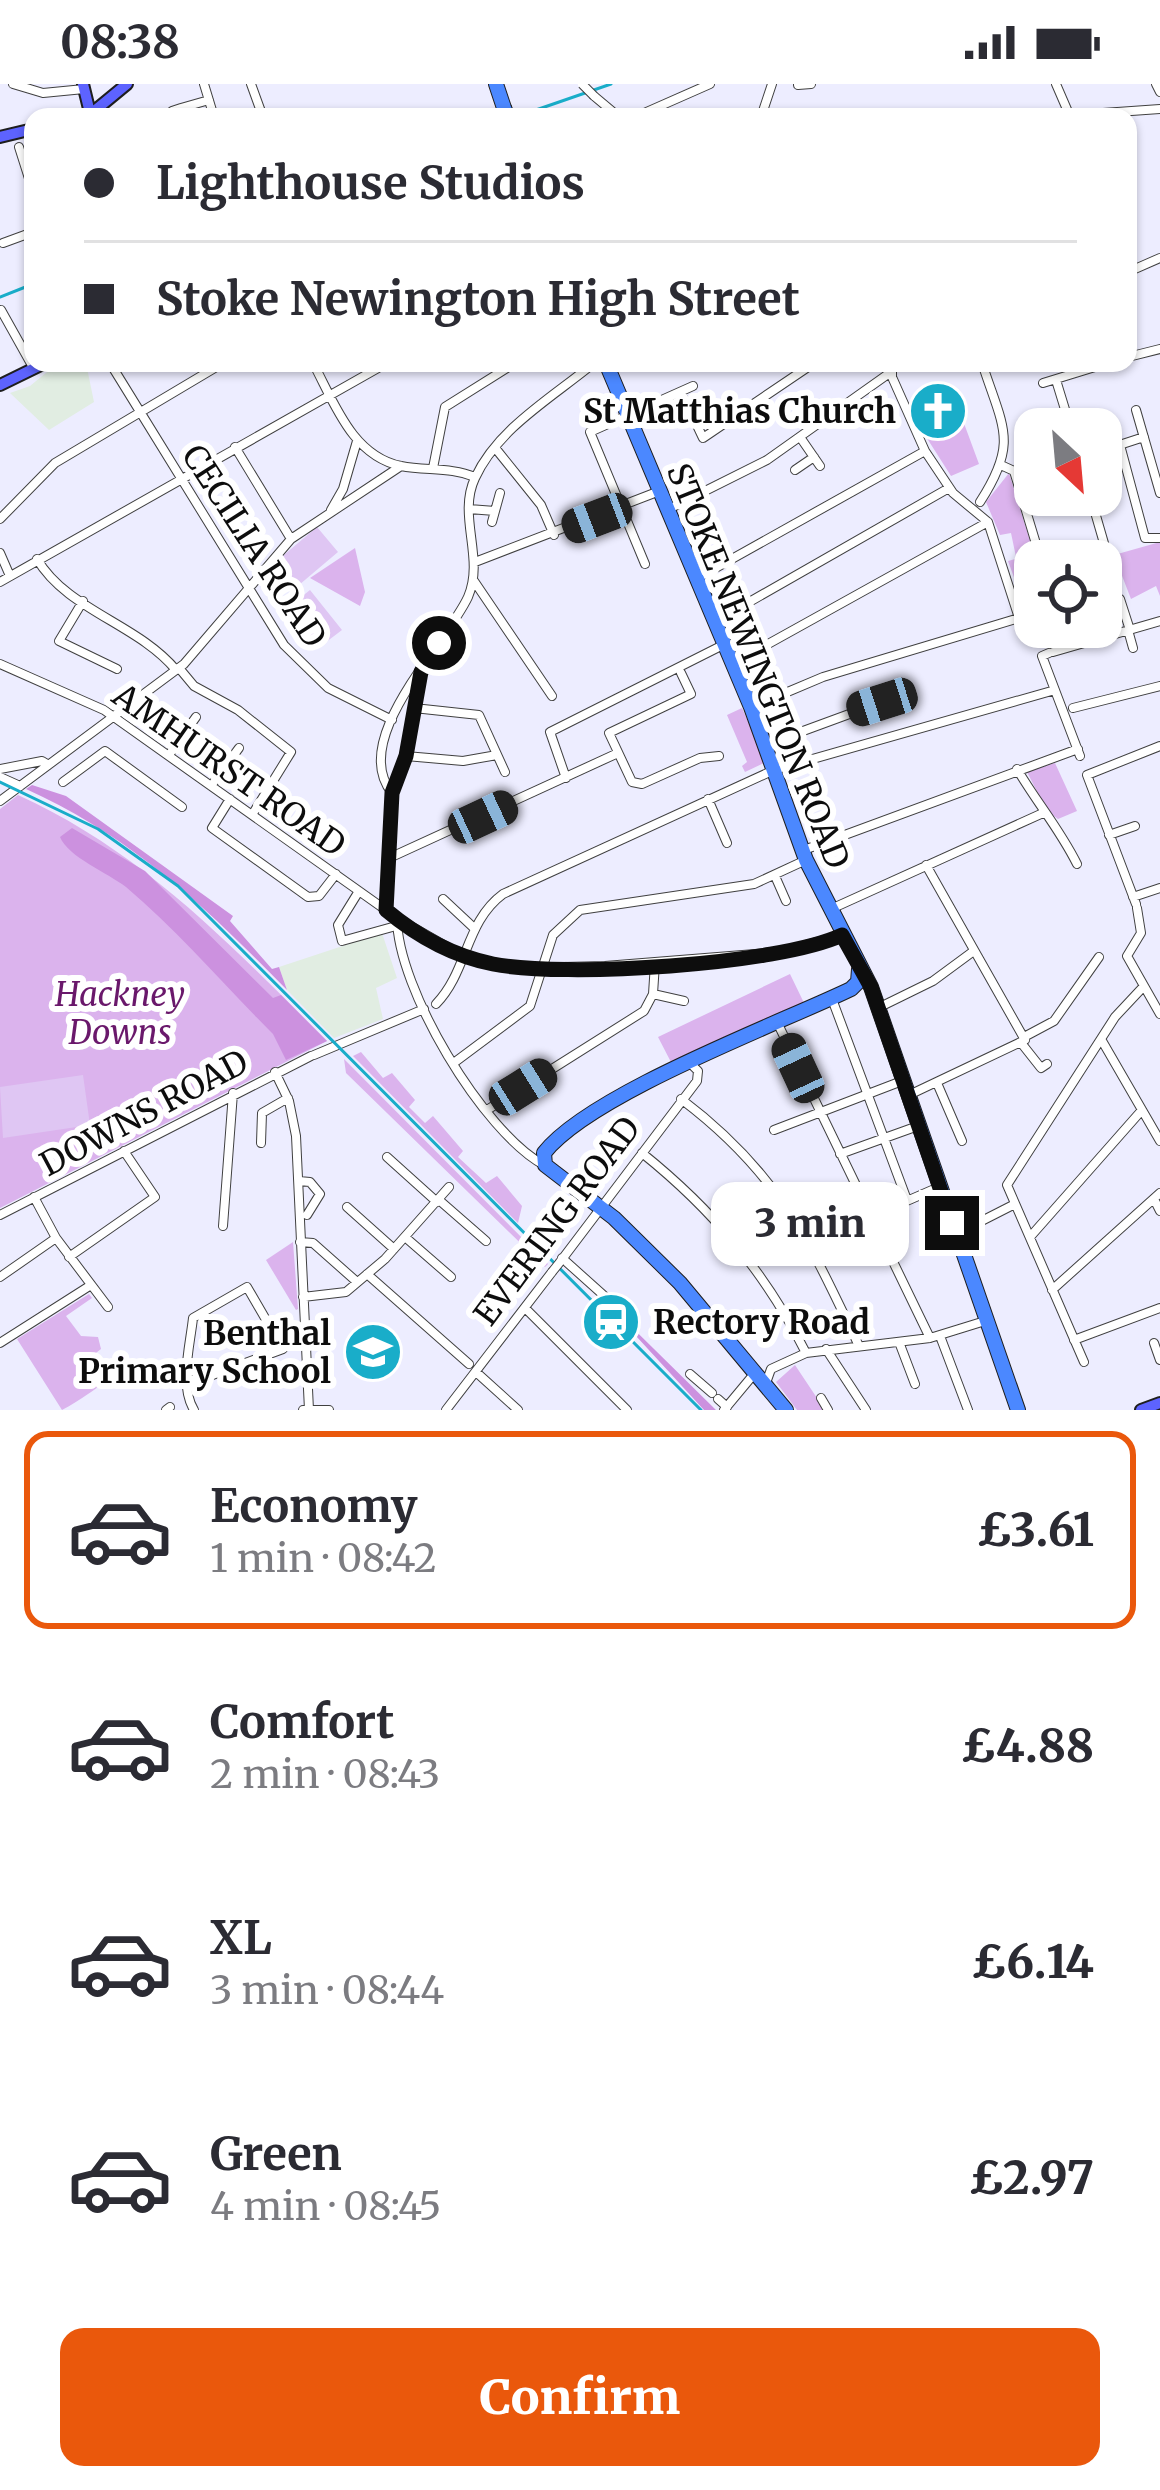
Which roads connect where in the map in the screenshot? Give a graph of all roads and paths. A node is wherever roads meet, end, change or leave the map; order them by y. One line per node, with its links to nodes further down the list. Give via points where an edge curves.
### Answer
1 (13, 84): 8 (street, via 43,93)
2 (128, 84): 10 (main road)
3 (204, 84): 9 (street)
4 (582, 84): 13 (street, bridge)
5 (710, 84): 14 (street)
6 (811, 84): 7 (street)
7 (798, 85)
8 (84, 86)
9 (209, 100): 11 (street); 12 (street)
10 (103, 108)
11 (192, 108)
12 (211, 108)
13 (608, 108)
14 (656, 108)
15 (19, 147): 16 (street)
16 (24, 163)
17 (24, 235): 18 (street)
18 (4, 243)
19 (1, 310): 20 (street)
20 (24, 344)
21 (27, 372): 37 (main road)
22 (115, 372): 43 (street, CECILIA ROAD)
23 (208, 372): 43 (street)
24 (318, 372): 39 (street)
25 (369, 372): 39 (street)
26 (501, 372): 56 (street, via 445,407)
27 (583, 372): 34 (street)
28 (609, 372): 44 (highway, STOKE NEWINGTON ROAD)
29 (801, 372): 40 (street, via 704,438)
30 (887, 372): 46 (street)
31 (894, 372): 52 (street)
32 (985, 372): 55 (street)
33 (1080, 372): 35 (street)
34 (581, 374): 51 (street)
35 (1056, 380): 36 (street); 41 (street)
36 (1043, 383)
37 (0, 386)
38 (693, 386): 40 (street)
39 (328, 392): 48 (street); 50 (street)
40 (683, 396): 44 (street)
41 (1064, 408)
42 (1136, 410): 47 (street)
43 (139, 412): 59 (street, CECILIA ROAD); 72 (street, via 55,463)
44 (626, 416): 61 (highway, STOKE NEWINGTON ROAD); 68 (street, via 590,432)
45 (1160, 434): 47 (street)
46 (800, 437): 57 (street, via 817,461); 71 (street, via 718,489)
47 (1144, 438): 49 (street); 63 (street)
48 (357, 441): 54 (street); 64 (street)
49 (1122, 444)
50 (235, 448): 59 (street); 77 (street)
51 (496, 448): 58 (street); 75 (street)
52 (925, 451): 60 (street); 85 (street)
53 (1122, 452): 76 (street, via 1145,538)
54 (401, 466): 56 (street); 65 (street)
55 (1004, 466): 66 (street); 78 (street, via 1014,471)
56 (434, 468): 58 (street)
57 (795, 470)
58 (475, 477): 67 (street)
59 (180, 478): 80 (street); 87 (street, CECILIA ROAD)
60 (949, 488): 74 (street); 91 (street)
61 (657, 492): 68 (street); 71 (highway, STOKE NEWINGTON ROAD)
62 (500, 493): 70 (street)
63 (1160, 493)
64 (340, 496): 65 (street); 69 (street)
65 (350, 501): 69 (street)
66 (980, 502)
67 (469, 508): 70 (street); 81 (street)
68 (620, 508): 75 (street); 82 (street)
69 (330, 511): 77 (street)
70 (495, 511): 73 (street)
71 (665, 511): 85 (highway, STOKE NEWINGTON ROAD)
72 (0, 519)
73 (492, 522)
74 (988, 522): 96 (street); 107 (street, via 1018,618)
75 (554, 535): 81 (street)
76 (1160, 538)
77 (291, 539): 87 (street)
78 (1035, 540)
79 (0, 553): 83 (street)
80 (37, 559): 83 (street); 88 (street, via 54,583)
81 (476, 562): 84 (street)
82 (645, 564)
83 (10, 576): 86 (street)
84 (473, 580): 99 (street); 103 (street)
85 (694, 580): 91 (highway, STOKE NEWINGTON ROAD)
86 (0, 582)
87 (247, 590): 98 (street); 111 (street, CECILIA ROAD, via 307,671)
88 (83, 601): 97 (street, via 59,641); 98 (street)
89 (1122, 605): 92 (street)
90 (1160, 621): 92 (street)
91 (713, 622): 93 (highway, STOKE NEWINGTON ROAD)
92 (1129, 630): 94 (street); 102 (street, via 1048,654)
93 (723, 645): 96 (highway, STOKE NEWINGTON ROAD); 125 (street, via 550,732)
94 (1133, 648)
95 (0, 664): 109 (street, AMHURST ROAD)
96 (732, 664): 107 (highway, STOKE NEWINGTON ROAD)
97 (117, 669)
98 (178, 669): 109 (street); 137 (street, via 290,752)
99 (421, 672): 104 (street); 106 (street)
100 (681, 673): 115 (street, via 691,694 609,733)
101 (1160, 686): 108 (street)
102 (1054, 690): 121 (street, via 1079,753); 122 (street)
103 (551, 696)
104 (401, 697): 106 (street); 111 (street)
105 (882, 702): 112 (street)
106 (414, 706): 117 (street, via 478,715); 118 (street)
107 (751, 707): 112 (highway, STOKE NEWINGTON ROAD)
108 (1073, 708)
109 (113, 716): 116 (street, AMHURST ROAD); 120 (street)
110 (196, 717): 116 (street)
111 (392, 720): 126 (street)
112 (765, 745): 122 (highway, STOKE NEWINGTON ROAD)
113 (1160, 746): 139 (street, via 1087,775)
114 (238, 748): 130 (street)
115 (618, 753): 119 (street, via 632,782 642,784); 125 (street)
116 (168, 755): 130 (street, AMHURST ROAD)
117 (497, 755): 118 (street); 123 (street)
118 (406, 756): 127 (street)
119 (719, 756)
120 (47, 764): 124 (street); 129 (street)
121 (1017, 769): 136 (street); 141 (street)
122 (774, 770): 133 (street); 141 (highway, STOKE NEWINGTON ROAD)
123 (505, 772)
124 (0, 773): 129 (street)
125 (566, 778): 142 (street)
126 (384, 781): 127 (street); 131 (street)
127 (400, 781): 131 (street)
128 (64, 782): 135 (street, via 105,752)
129 (20, 785): 134 (street)
130 (211, 786): 132 (street, AMHURST ROAD)
131 (392, 793): 142 (street)
132 (230, 799): 137 (street, AMHURST ROAD); 145 (street, via 212,828 308,897 320,896)
133 (708, 799): 140 (street); 156 (street, via 503,895)
134 (0, 801)
135 (182, 807)
136 (1043, 813): 143 (street, via 1055,820); 144 (street)
137 (252, 814): 145 (street, AMHURST ROAD)
138 (1135, 826): 139 (street)
139 (1109, 835): 152 (street)
140 (727, 843)
141 (804, 855): 146 (street); 154 (highway, STOKE NEWINGTON ROAD)
142 (387, 859): 153 (street)
143 (1077, 864)
144 (926, 865): 154 (street); 158 (street)
145 (336, 874): 148 (street, AMHURST ROAD)
146 (775, 876): 151 (street); 162 (street, via 580,910 553,935)
147 (1157, 889): 150 (street); 152 (street)
148 (359, 891): 153 (street, AMHURST ROAD); 155 (street, via 338,925 342,941)
149 (442, 899): 156 (street)
150 (1160, 901)
151 (786, 902)
152 (1135, 903): 164 (street, via 1141,933 1127,956)
153 (386, 910): 155 (street, AMHURST ROAD)
154 (830, 910): 157 (highway, STOKE NEWINGTON ROAD)
155 (396, 922): 160 (street, AMHURST ROAD); 172 (street)
156 (474, 928): 160 (street)
157 (842, 935): 161 (street, AMHURST ROAD, via 780,952); 163 (highway, STOKE NEWINGTON ROAD)
158 (971, 953): 171 (street); 176 (street)
159 (1099, 956): 176 (street, via 1054,1021)
160 (465, 957): 162 (street, AMHURST ROAD); 170 (street)
161 (655, 963): 162 (street, AMHURST ROAD); 167 (street)
162 (545, 969): 177 (street, via 522,1016)
163 (859, 969): 165 (highway); 166 (highway, STOKE NEWINGTON ROAD)
164 (1144, 986): 173 (street); 175 (street)
165 (851, 988): 166 (highway); 168 (highway)
166 (870, 988): 171 (highway, STOKE NEWINGTON ROAD)
167 (652, 994): 169 (street); 187 (street, via 644,1011)
168 (832, 998): 174 (highway); 183 (street)
169 (684, 1000)
170 (436, 1004)
171 (877, 1008): 182 (highway, STOKE NEWINGTON ROAD)
172 (424, 1009): 177 (street); 180 (street, DOWNS ROAD)
173 (1160, 1014)
174 (777, 1021): 179 (highway); 189 (street)
175 (1101, 1039): 188 (street); 208 (street, via 1010,1179)
176 (1023, 1041): 178 (street, via 1041,1069); 181 (street)
177 (455, 1062): 187 (street)
178 (1047, 1064)
179 (686, 1065): 186 (street, EVERING ROAD, via 699,1076); 199 (highway)
180 (275, 1072): 184 (street, DOWNS ROAD); 185 (street)
181 (937, 1083): 182 (street); 193 (street)
182 (906, 1088): 183 (street); 190 (highway, STOKE NEWINGTON ROAD)
183 (867, 1093): 189 (street); 192 (street)
184 (233, 1094): 196 (street, DOWNS ROAD); 215 (street)
185 (287, 1098): 195 (street, via 262,1113); 201 (street)
186 (681, 1099): 197 (street, EVERING ROAD); 222 (street, via 754,1163)
187 (487, 1110): 199 (street)
188 (1142, 1110): 194 (street); 218 (street)
189 (819, 1112): 191 (street); 198 (street)
190 (920, 1125): 192 (street); 202 (highway, STOKE NEWINGTON ROAD)
191 (774, 1130)
192 (884, 1137): 198 (street); 206 (street)
193 (962, 1141)
194 (1160, 1141)
195 (261, 1143)
196 (124, 1150): 205 (street, DOWNS ROAD); 224 (street, via 155,1197)
197 (642, 1154): 210 (street, EVERING ROAD); 245 (street, via 743,1249)
198 (840, 1154): 214 (street)
199 (540, 1156): 210 (highway)
200 (387, 1157): 207 (street)
201 (298, 1180): 211 (street); 211 (street, via 320,1194)
202 (940, 1186): 206 (street); 216 (highway, STOKE NEWINGTON ROAD)
203 (449, 1187): 207 (street)
204 (1157, 1196): 212 (street); 231 (street)
205 (34, 1197): 213 (street, DOWNS ROAD); 219 (street)
206 (907, 1200): 214 (street)
207 (438, 1201): 217 (street); 220 (street)
208 (1015, 1204): 216 (street); 218 (street)
209 (347, 1207): 223 (street)
210 (600, 1208): 225 (street, EVERING ROAD); 251 (highway, via 680,1283)
211 (306, 1210): 221 (street)
212 (1160, 1211)
213 (0, 1215)
214 (871, 1216): 222 (street); 238 (street)
215 (223, 1226)
216 (962, 1231): 237 (highway, STOKE NEWINGTON ROAD)
217 (405, 1237): 223 (street); 228 (street)
218 (1030, 1237): 231 (street)
219 (56, 1238): 224 (street); 227 (street)
220 (486, 1241)
221 (300, 1242): 229 (street, via 313,1243); 232 (street)
222 (810, 1243): 243 (street)
223 (394, 1249): 226 (street)
224 (69, 1257): 230 (street)
225 (561, 1260): 234 (street, EVERING ROAD, bridge); 236 (street)
226 (367, 1274): 229 (street); 248 (street)
227 (0, 1276)
228 (452, 1277)
229 (357, 1282): 232 (street, via 346,1292)
230 (92, 1285): 233 (street); 241 (street)
231 (1052, 1290): 239 (street)
232 (303, 1297): 257 (street)
233 (108, 1306)
234 (525, 1308): 248 (street, EVERING ROAD); 261 (street)
235 (1160, 1309): 239 (street)
236 (620, 1310)
237 (988, 1322): 238 (street); 266 (highway, STOKE NEWINGTON ROAD)
238 (935, 1337): 240 (street); 265 (street)
239 (1074, 1340): 247 (street)
240 (899, 1342): 243 (street); 252 (street)
241 (0, 1343)
242 (1154, 1343): 246 (street)
243 (859, 1346): 244 (street)
244 (826, 1349): 245 (street); 264 (street)
245 (806, 1353): 251 (street)
246 (1160, 1360)
247 (1084, 1362)
248 (472, 1368): 259 (street, EVERING ROAD); 260 (street)
249 (690, 1374): 255 (street)
250 (187, 1379): 250 (street, via 194,1318 247,1287 283,1345 279,1353); 256 (street)
251 (758, 1379): 255 (street); 262 (highway)
252 (915, 1384)
253 (821, 1398): 263 (street)
254 (1160, 1403): 267 (main road)
255 (726, 1408)
256 (194, 1410)
257 (307, 1410): 258 (street)
258 (328, 1410)
259 (446, 1410)
260 (518, 1410)
261 (627, 1410)
262 (786, 1410)
263 (828, 1410)
264 (866, 1410)
265 (968, 1410)
266 (1018, 1410)
267 (1141, 1410)

